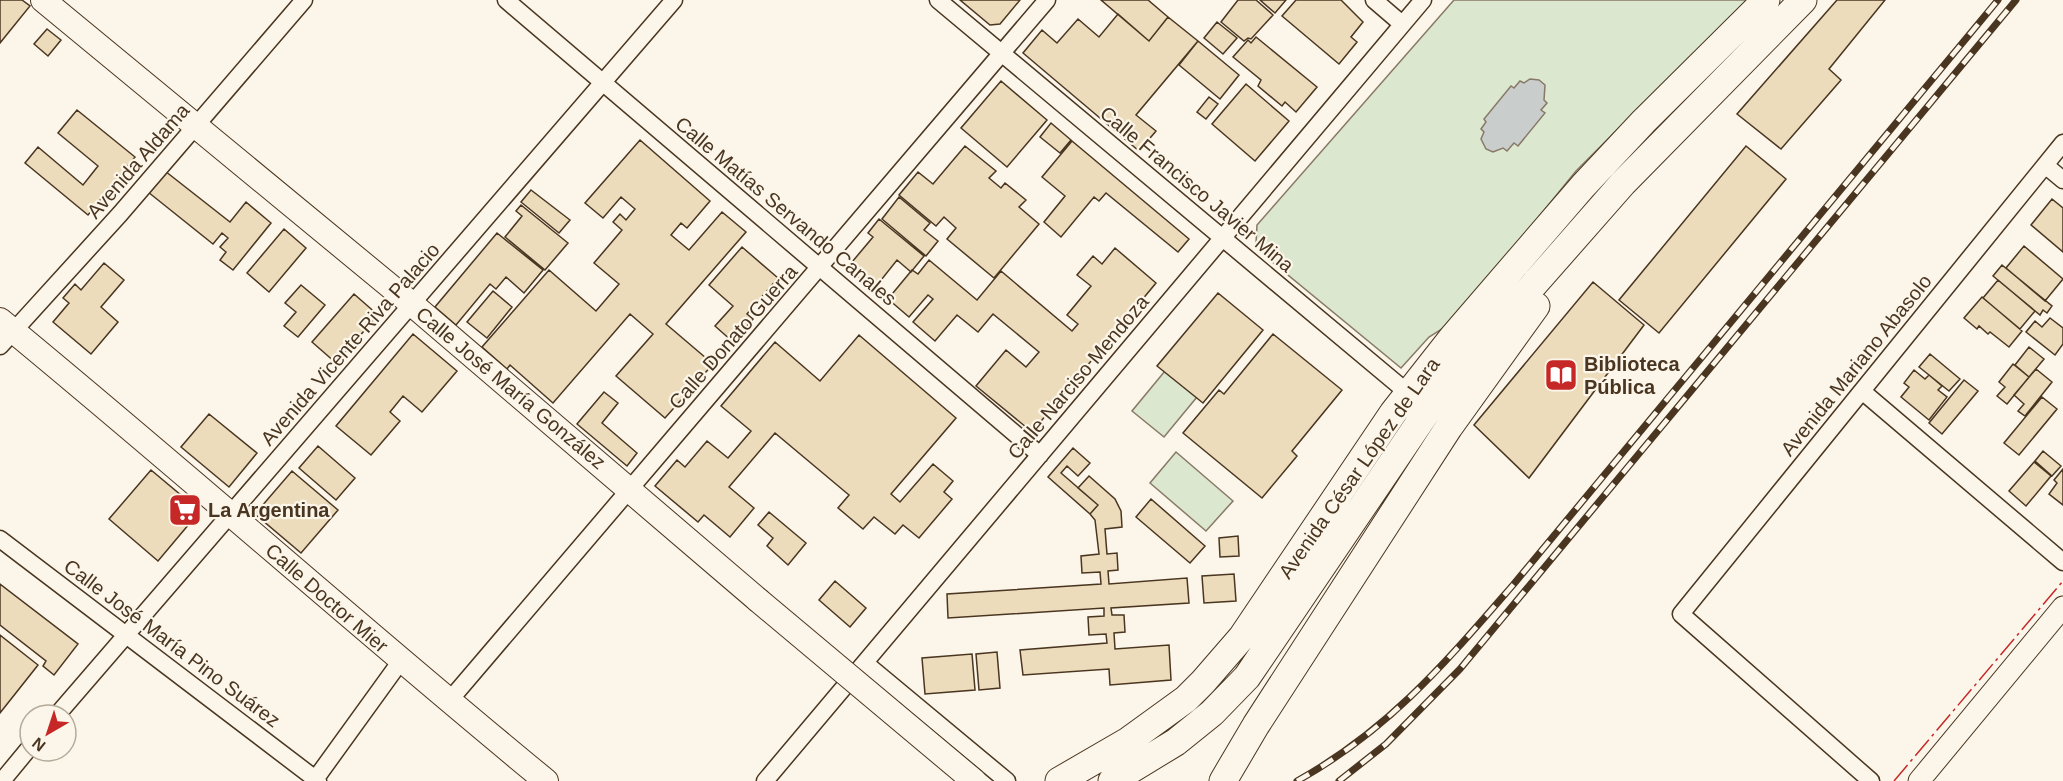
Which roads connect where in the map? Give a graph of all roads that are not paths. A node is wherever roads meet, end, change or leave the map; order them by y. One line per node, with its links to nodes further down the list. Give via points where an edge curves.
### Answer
1 (43, 0): 14 (main road, Calle José María González)
2 (304, 0): 14 (street, Avenida Aldama)
3 (506, 0): 13 (street, Calle Matías Servando Canales)
4 (674, 0): 13 (street, Avenida Vicente Riva Palacio)
5 (939, 0): 12 (street, Calle Francisco Javier Mina)
6 (1047, 0): 12 (street, Calle Donato Guerra)
7 (1374, 0): 11 (street)
8 (1423, 0): 11 (street, Calle Narciso Mendoza)
9 (1767, 0): 24 (main road, Avenida César López de Lara, via 1584,186)
10 (1803, 0): 18 (main road, Avenida César López de Lara)
11 (1402, 24): 19 (street, Calle Narciso Mendoza)
12 (1002, 53): 19 (street, Calle Francisco Javier Mina); 20 (street, Calle Donato Guerra)
13 (603, 83): 20 (street, Calle Matías Servando Canales); 21 (street, Avenida Vicente Riva Palacio)
14 (197, 125): 21 (main road, Calle José María González); 22 (street, Avenida Aldama)
15 (2063, 143): 16 (street, Avenida Mariano Abasolo)
16 (2045, 165): 17 (street); 23 (street, Avenida Mariano Abasolo)
17 (2063, 180)
18 (1599, 209): 25 (main road, Avenida César López de Lara); 50 (main road, via 1589,238 1512,339 1425,466)
19 (1222, 238): 24 (street, Calle Francisco Javier Mina); 26 (street, Calle Narciso Mendoza)
20 (820, 267): 26 (street, Calle Matías Servando Canales); 27 (street, Calle Donato Guerra)
21 (413, 305): 27 (main road, Calle José María González); 28 (street, Avenida Vicente Riva Palacio)
22 (4, 333): 28 (main road, Calle Doctor Mier)
23 (1862, 391): 30 (street); 51 (street, Avenida Mariano Abasolo, via 1681,614)
24 (1408, 392): 25 (street, Calle Francisco Javier Mina); 33 (main road, Avenida César López de Lara)
25 (1428, 410): 36 (main road, Avenida César López de Lara)
26 (1040, 454): 35 (street, Calle Narciso Mendoza)
27 (630, 489): 38 (street, Calle Donato Guerra); 46 (main road, Calle José María González, bridge)
28 (231, 513): 32 (street, Avenida Vicente Riva Palacio); 34 (main road, Calle Doctor Mier)
29 (0, 539): 32 (street, Calle José María Pino Suárez)
30 (2063, 562)
31 (2063, 606): 52 (street)
32 (125, 634): 39 (street, Avenida Vicente Riva Palacio); 41 (street, Calle José María Pino Suárez)
33 (1224, 659): 36 (main road); 48 (main road, Avenida César López de Lara, via 1168,713)
34 (400, 662): 38 (main road, Calle Doctor Mier); 41 (street)
35 (865, 663): 37 (street, Calle Narciso Mendoza); 47 (street)
36 (1247, 677): 49 (main road, Avenida César López de Lara, via 1176,742)
37 (844, 687): 44 (street, Calle Narciso Mendoza); 45 (street)
38 (449, 701): 43 (main road, Calle Doctor Mier)
39 (67, 703)
40 (18, 762): 42 (street)
41 (316, 780)
42 (2, 781)
43 (546, 781)
44 (765, 781)
45 (957, 781)
46 (974, 781)
47 (1007, 781)
48 (1059, 781)
49 (1112, 781)
50 (1223, 781)
51 (1870, 781)
52 (1919, 781)

